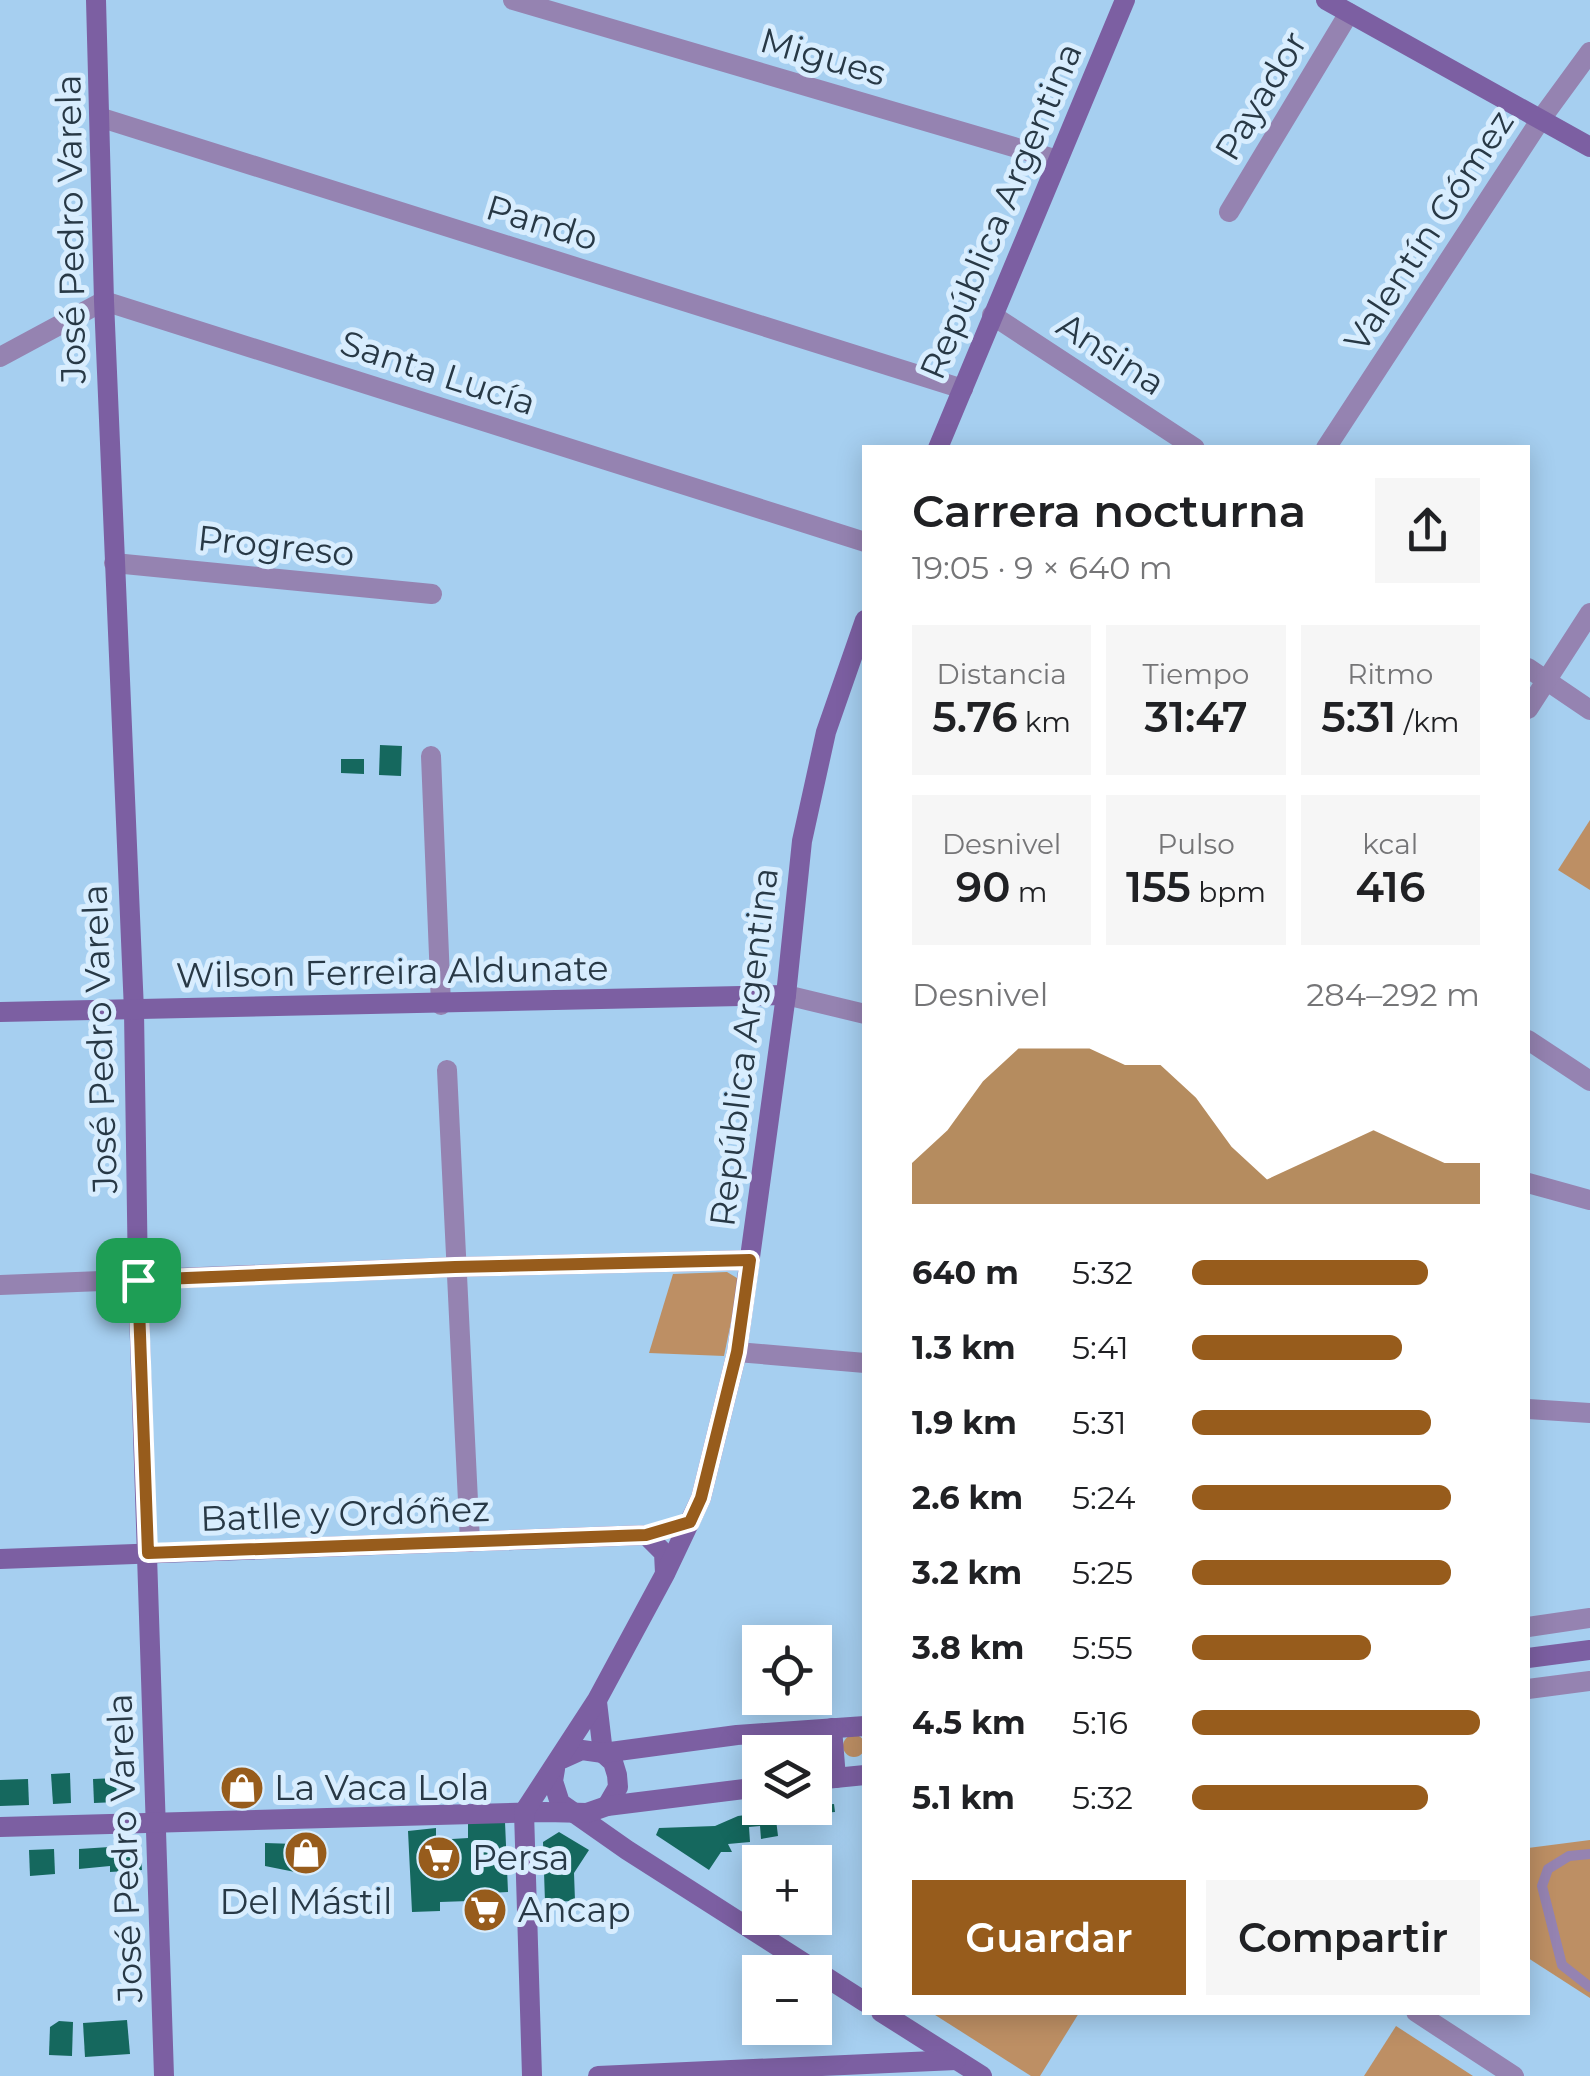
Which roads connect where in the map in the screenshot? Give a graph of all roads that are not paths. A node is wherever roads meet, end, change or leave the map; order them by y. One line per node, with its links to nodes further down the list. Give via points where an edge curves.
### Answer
1 (96, 0): 7 (street, José Pedro Varela)
2 (513, 0): 10 (street, Migues)
3 (1125, 0): 10 (street, República Argentina)
4 (1326, 0): 5 (street)
5 (1349, 13): 8 (street); 11 (street, Payador)
6 (1590, 52): 8 (street, Valentín Gómez)
7 (102, 118): 12 (street, José Pedro Varela); 15 (street, Pando)
8 (1541, 119): 9 (street); 18 (street, Valentín Gómez)
9 (1590, 147)
10 (1058, 160): 13 (street, República Argentina)
11 (1230, 212)
12 (104, 302): 14 (street); 19 (street, Santa Lucía); 20 (street, José Pedro Varela)
13 (992, 315): 15 (street, República Argentina); 17 (street, Ansina)
14 (0, 357)
15 (963, 389): 16 (street, República Argentina)
16 (939, 445)
17 (1191, 445)
18 (1328, 445)
19 (862, 541)
20 (114, 563): 21 (street, Progreso); 31 (street, José Pedro Varela)
21 (432, 594)
22 (1590, 613): 25 (street)
23 (862, 629): 29 (street, República Argentina, via 826,732 802,840)
24 (1530, 669): 25 (street)
25 (1546, 680): 26 (street); 27 (street)
26 (1530, 706)
27 (1590, 710)
28 (431, 756): 30 (street)
29 (786, 995): 30 (street, Wilson Ferreira Aldunate); 33 (street); 39 (street, República Argentina)
30 (441, 1005): 31 (street, Wilson Ferreira Aldunate)
31 (134, 1010): 32 (street, Wilson Ferreira Aldunate); 41 (street, José Pedro Varela)
32 (0, 1012)
33 (862, 1013)
34 (1530, 1041): 36 (street)
35 (447, 1070): 40 (street)
36 (1590, 1081)
37 (1530, 1184): 38 (street)
38 (1590, 1200)
39 (750, 1260): 40 (street); 43 (street, República Argentina)
40 (455, 1267): 41 (street); 49 (street)
41 (138, 1280): 42 (street); 50 (street, José Pedro Varela)
42 (0, 1286)
43 (737, 1352): 44 (street); 47 (street, República Argentina)
44 (862, 1363)
45 (1530, 1409): 46 (street)
46 (1590, 1412)
47 (690, 1522): 48 (street, Batlle y Ordóñez); 52 (street, República Argentina)
48 (646, 1535): 49 (street, Batlle y Ordóñez); 52 (street, via 664,1553)
49 (470, 1542): 50 (street, Batlle y Ordóñez)
50 (148, 1553): 51 (street, Batlle y Ordóñez); 71 (street, José Pedro Varela)
51 (0, 1559)
52 (665, 1574): 59 (street, República Argentina)
53 (1590, 1618): 54 (street)
54 (1530, 1626)
55 (1590, 1650): 56 (street)
56 (1530, 1658)
57 (1590, 1681): 58 (street)
58 (1530, 1690)
59 (597, 1700): 63 (street); 64 (street, República Argentina)
60 (862, 1726): 61 (street)
61 (832, 1728): 62 (street); 63 (street)
62 (831, 1735)
63 (603, 1753): 64 (street, via 569,1754); 68 (street, via 613,1762 618,1787)
64 (555, 1769): 69 (street, via 555,1792); 70 (street, República Argentina)
65 (862, 1775): 66 (street)
66 (832, 1778)
67 (742, 1789): 68 (street)
68 (607, 1806): 69 (street); 73 (street)
69 (573, 1811): 70 (street); 73 (street)
70 (524, 1812): 71 (street); 81 (street)
71 (158, 1822): 72 (street); 80 (street, José Pedro Varela)
72 (0, 1827)
73 (627, 1850): 76 (street)
74 (1590, 1854): 75 (lane, via 1569,1856 1548,1869 1542,1886 1562,1965)
75 (1590, 1987)
76 (862, 2000)
77 (886, 2015): 79 (street)
78 (1421, 2015): 84 (street)
79 (956, 2060): 82 (street); 83 (street)
80 (164, 2076)
81 (532, 2076)
82 (598, 2076)
83 (982, 2076)
84 (1514, 2076)

